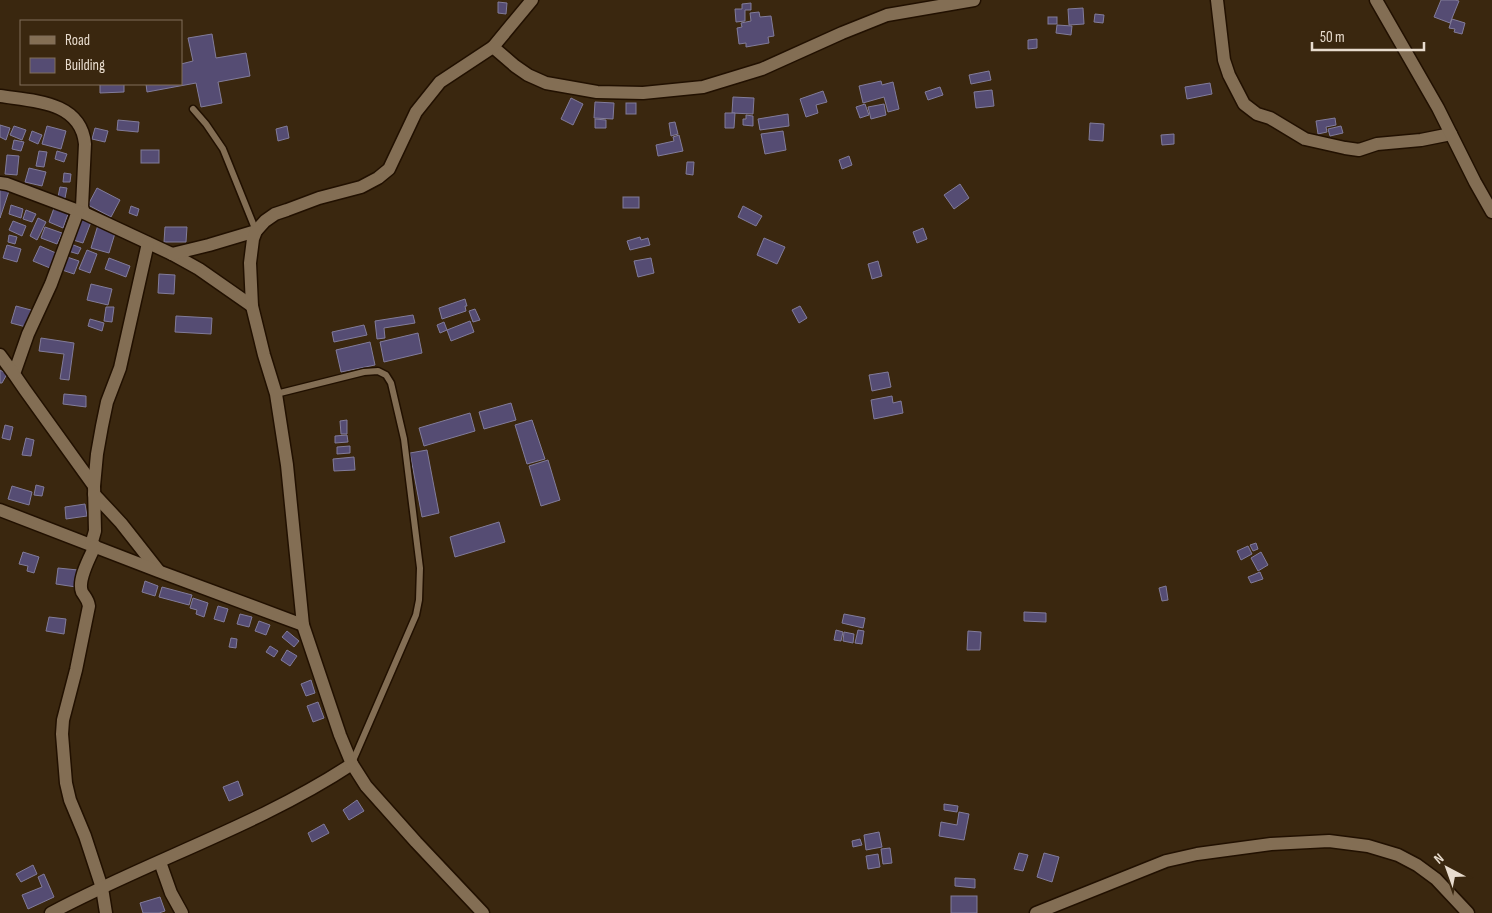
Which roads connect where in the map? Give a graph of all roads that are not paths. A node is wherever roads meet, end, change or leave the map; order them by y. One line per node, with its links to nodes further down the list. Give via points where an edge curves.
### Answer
1 (532, 0): 5 (street)
2 (974, 0): 5 (street, via 887,15 762,69 703,87 643,93 597,92 546,83 528,75)
3 (1217, 0): 8 (street, via 1224,60 1229,75 1244,104 1257,114 1305,139 1359,150 1377,144)
4 (1376, 0): 8 (street)
5 (493, 47): 12 (street, via 440,82 416,112 389,169 378,178 361,187 275,214)
6 (0, 96): 10 (street, via 55,106 72,115 81,126 85,144)
7 (193, 109): 12 (lane, via 223,149)
8 (1451, 134): 11 (street)
9 (0, 183): 10 (street)
10 (81, 212): 13 (street); 17 (street)
11 (1492, 212)
12 (256, 231): 14 (street); 15 (street, via 250,263)
13 (148, 243): 14 (street); 19 (street, via 120,368 107,402)
14 (172, 254): 15 (street)
15 (252, 306): 18 (street)
16 (0, 355): 17 (street)
17 (14, 374): 19 (street)
18 (276, 394): 23 (street, via 287,465); 24 (lane, via 378,370 391,383 404,439 420,568 419,600 416,615)
19 (94, 490): 21 (street, via 96,524); 22 (street)
20 (0, 510): 21 (street)
21 (93, 545): 22 (street); 26 (street, via 82,575 82,591 88,600 88,611 62,734 70,800)
22 (158, 571): 23 (street)
23 (303, 625): 24 (street)
24 (352, 764): 25 (street, via 271,811); 30 (street, via 384,807)
25 (160, 862): 26 (street); 29 (street)
26 (102, 888): 27 (street); 28 (street)
27 (51, 913)
28 (106, 913)
29 (182, 913)
30 (483, 913)
31 (1036, 913): 32 (street, via 1166,861 1224,849 1329,842 1368,846 1398,855 1436,879)
32 (1468, 913)

